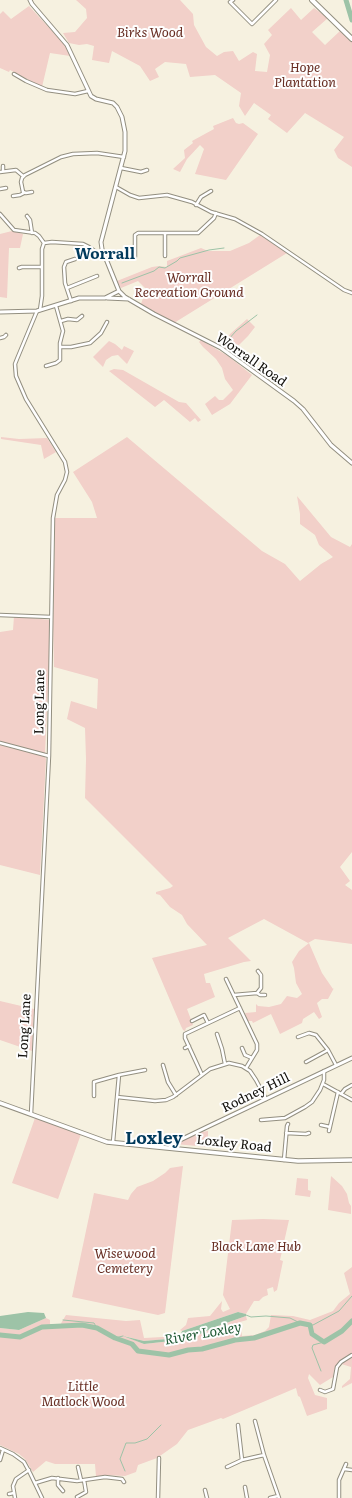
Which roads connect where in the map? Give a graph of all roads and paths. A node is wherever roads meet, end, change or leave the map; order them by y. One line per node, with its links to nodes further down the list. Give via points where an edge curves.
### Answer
1 (30, 0): 7 (street, via 67,45)
2 (276, 0): 4 (street, via 252,24)
3 (312, 0): 5 (main road)
4 (231, 1)
5 (352, 39)
6 (14, 74): 7 (street, via 47,90 75,94)
7 (88, 91): 8 (street, via 96,99 113,103 120,112 125,132)
8 (124, 157): 10 (street); 13 (street, via 101,153 68,155)
9 (3, 166): 12 (street)
10 (121, 168): 11 (street, via 140,172); 14 (street)
11 (147, 170)
12 (2, 172): 13 (street, via 16,170)
13 (23, 176): 18 (street, via 21,182)
14 (116, 187): 21 (street, via 136,197 167,195); 28 (street, via 101,238)
15 (6, 188): 16 (street)
16 (0, 189)
17 (211, 191): 21 (street, via 201,197)
18 (24, 192): 19 (street); 20 (street)
19 (32, 192)
20 (13, 196)
21 (196, 204): 22 (street)
22 (216, 213): 26 (street, via 198,233); 37 (street, via 242,222)
23 (0, 214): 25 (street, via 14,230)
24 (27, 216): 25 (street)
25 (32, 233): 27 (street, via 37,234)
26 (165, 233): 29 (street); 30 (street, via 137,233)
27 (44, 243): 28 (street, via 83,244 99,254); 33 (street, Long Lane)
28 (104, 254): 36 (street)
29 (165, 256)
30 (135, 257)
31 (75, 259): 35 (street, via 64,265)
32 (21, 262): 33 (street, via 20,268)
33 (42, 267): 42 (street, Long Lane)
34 (97, 276): 35 (street)
35 (66, 288): 40 (street)
36 (119, 291): 38 (street); 39 (street, Worrall Road)
37 (352, 293)
38 (105, 298): 39 (street); 40 (street, via 83,297)
39 (129, 299): 51 (street, Worrall Road, via 221,348 294,401 331,445)
40 (71, 301): 41 (street)
41 (56, 306): 42 (street); 45 (street)
42 (39, 311): 43 (street); 53 (street, Long Lane, via 17,358 15,370 26,399 66,468 66,475 54,508)
43 (0, 312)
44 (82, 316): 45 (street, via 77,320)
45 (61, 321): 49 (street, via 63,331)
46 (107, 322): 49 (street, via 101,333 90,343)
47 (6, 335): 48 (street)
48 (0, 338)
49 (60, 347): 50 (street, via 59,361)
50 (46, 366)
51 (352, 462)
52 (0, 615): 53 (street)
53 (51, 617): 55 (street, Long Lane)
54 (0, 744): 55 (street)
55 (49, 756): 91 (street, Long Lane)
56 (258, 971): 58 (street, via 261,988)
57 (226, 979): 59 (street)
58 (257, 993): 59 (street); 60 (street)
59 (234, 995): 61 (street)
60 (264, 995)
61 (240, 1008): 63 (street); 70 (street, via 257,1044)
62 (192, 1021): 63 (street, via 204,1014)
63 (208, 1023): 66 (street, via 185,1034)
64 (217, 1034): 73 (street)
65 (298, 1036): 69 (street, via 314,1034)
66 (189, 1046): 67 (street); 80 (street)
67 (185, 1048)
68 (242, 1048): 70 (street, via 245,1055)
69 (328, 1050): 72 (street); 75 (street)
70 (252, 1058): 76 (street)
71 (352, 1058): 75 (street, Rodney Hill)
72 (306, 1062)
73 (225, 1064): 76 (street); 80 (street)
74 (163, 1065): 85 (street, via 168,1082)
75 (336, 1065): 78 (street, Rodney Hill)
76 (246, 1068): 88 (street)
77 (145, 1070): 79 (street)
78 (324, 1071): 81 (street, via 325,1078); 88 (street, Rodney Hill)
79 (119, 1075): 86 (street, via 94,1082); 87 (street)
80 (202, 1075): 85 (street)
81 (322, 1084): 83 (street); 92 (street, via 312,1102 299,1112 281,1119)
82 (352, 1085): 84 (street)
83 (338, 1092): 84 (street); 94 (street, via 329,1129)
84 (341, 1094): 89 (street)
85 (176, 1095): 87 (street, via 159,1102)
86 (94, 1096)
87 (117, 1097): 97 (street)
88 (266, 1099): 98 (street, Rodney Hill)
89 (352, 1100)
90 (0, 1103): 91 (main road, Loxley Road)
91 (31, 1114): 97 (main road, Loxley Road)
92 (261, 1120)
93 (288, 1124): 95 (street)
94 (321, 1125)
95 (286, 1133): 96 (street); 99 (street)
96 (308, 1133)
97 (113, 1142): 98 (main road, Loxley Road)
98 (170, 1147): 99 (main road, Loxley Road)
99 (284, 1160): 100 (main road, Loxley Road)
100 (352, 1160)
101 (352, 1355): 102 (street, via 341,1362 335,1370 332,1389 325,1392)
102 (320, 1390)
103 (255, 1421): 106 (street)
104 (238, 1425): 109 (street)
105 (2, 1449): 108 (street); 114 (street, via 20,1458)
106 (264, 1455): 109 (street); 126 (street)
107 (159, 1458): 129 (street)
108 (0, 1460)
109 (242, 1460): 111 (street)
110 (346, 1464): 113 (street)
111 (228, 1466)
112 (78, 1467): 117 (street)
113 (344, 1469): 115 (street); 133 (street, via 339,1480)
114 (29, 1470): 119 (street); 123 (street, via 16,1479)
115 (352, 1470)
116 (58, 1478): 117 (street); 119 (street, via 48,1478); 122 (street, via 58,1485)
117 (83, 1480): 118 (street, via 106,1477 122,1479); 125 (street, via 86,1492)
118 (124, 1482)
119 (35, 1483): 128 (street)
120 (244, 1487): 131 (street)
121 (205, 1490): 130 (street)
122 (63, 1491)
123 (14, 1493): 124 (street); 127 (street)
124 (9, 1494)
125 (77, 1497)
126 (278, 1497): 132 (street)
127 (15, 1498)
128 (42, 1498)
129 (158, 1498)
130 (207, 1498)
131 (247, 1498)
132 (270, 1498)
133 (339, 1498)

